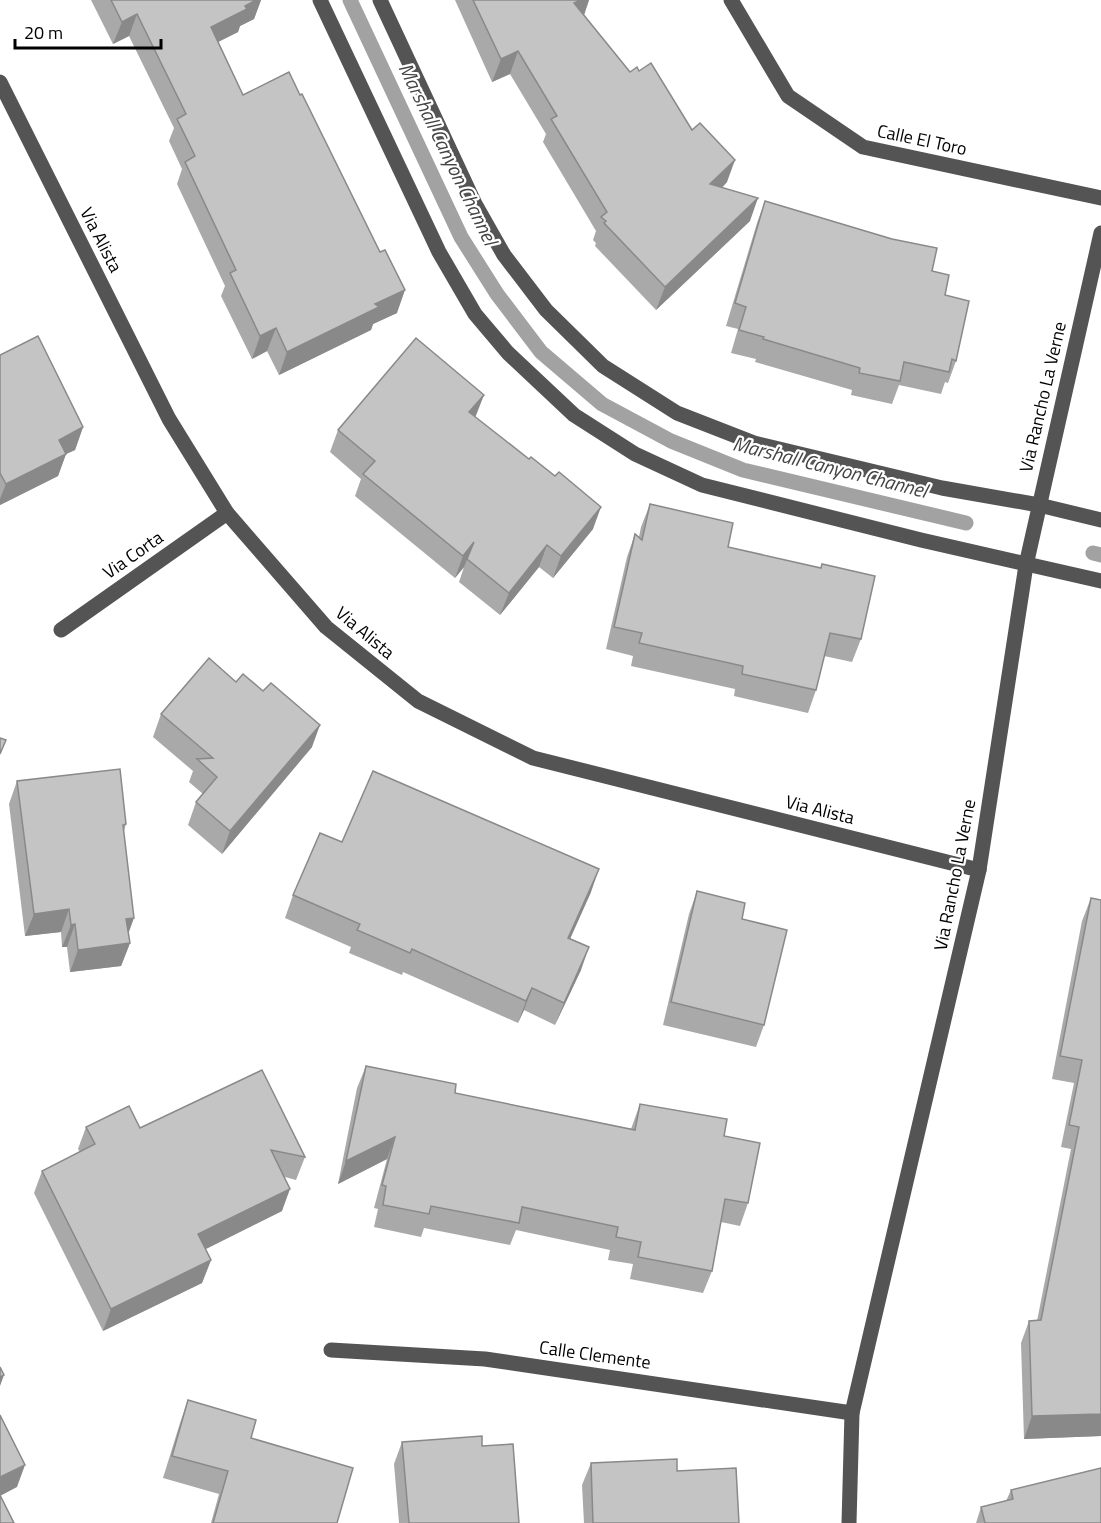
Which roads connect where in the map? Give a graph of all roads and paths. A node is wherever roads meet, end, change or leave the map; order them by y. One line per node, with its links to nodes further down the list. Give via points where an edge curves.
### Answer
1 (320, 0): 10 (street, via 439,252 475,314 508,353 574,415 635,454 702,485)
2 (380, 0): 7 (street, via 475,204 504,255 546,310 603,366 677,412 754,443 942,488)
3 (731, 0): 5 (street, Calle El Toro, via 788,96 863,147)
4 (0, 82): 8 (street, Via Alista, via 169,419)
5 (1101, 198)
6 (1101, 233): 7 (street, Via Rancho La Verne)
7 (1039, 505): 9 (street); 10 (street, Via Rancho La Verne)
8 (227, 513): 12 (street, Via Corta); 13 (street, Via Alista, via 326,627 418,701 533,758)
9 (1101, 520)
10 (1026, 565): 11 (street); 13 (street, Via Rancho La Verne)
11 (1101, 581)
12 (61, 630)
13 (979, 870): 15 (street, Via Rancho La Verne)
14 (331, 1350): 15 (street, Calle Clemente, via 485,1359)
15 (852, 1413): 16 (street, Via Rancho La Verne)
16 (849, 1523)

